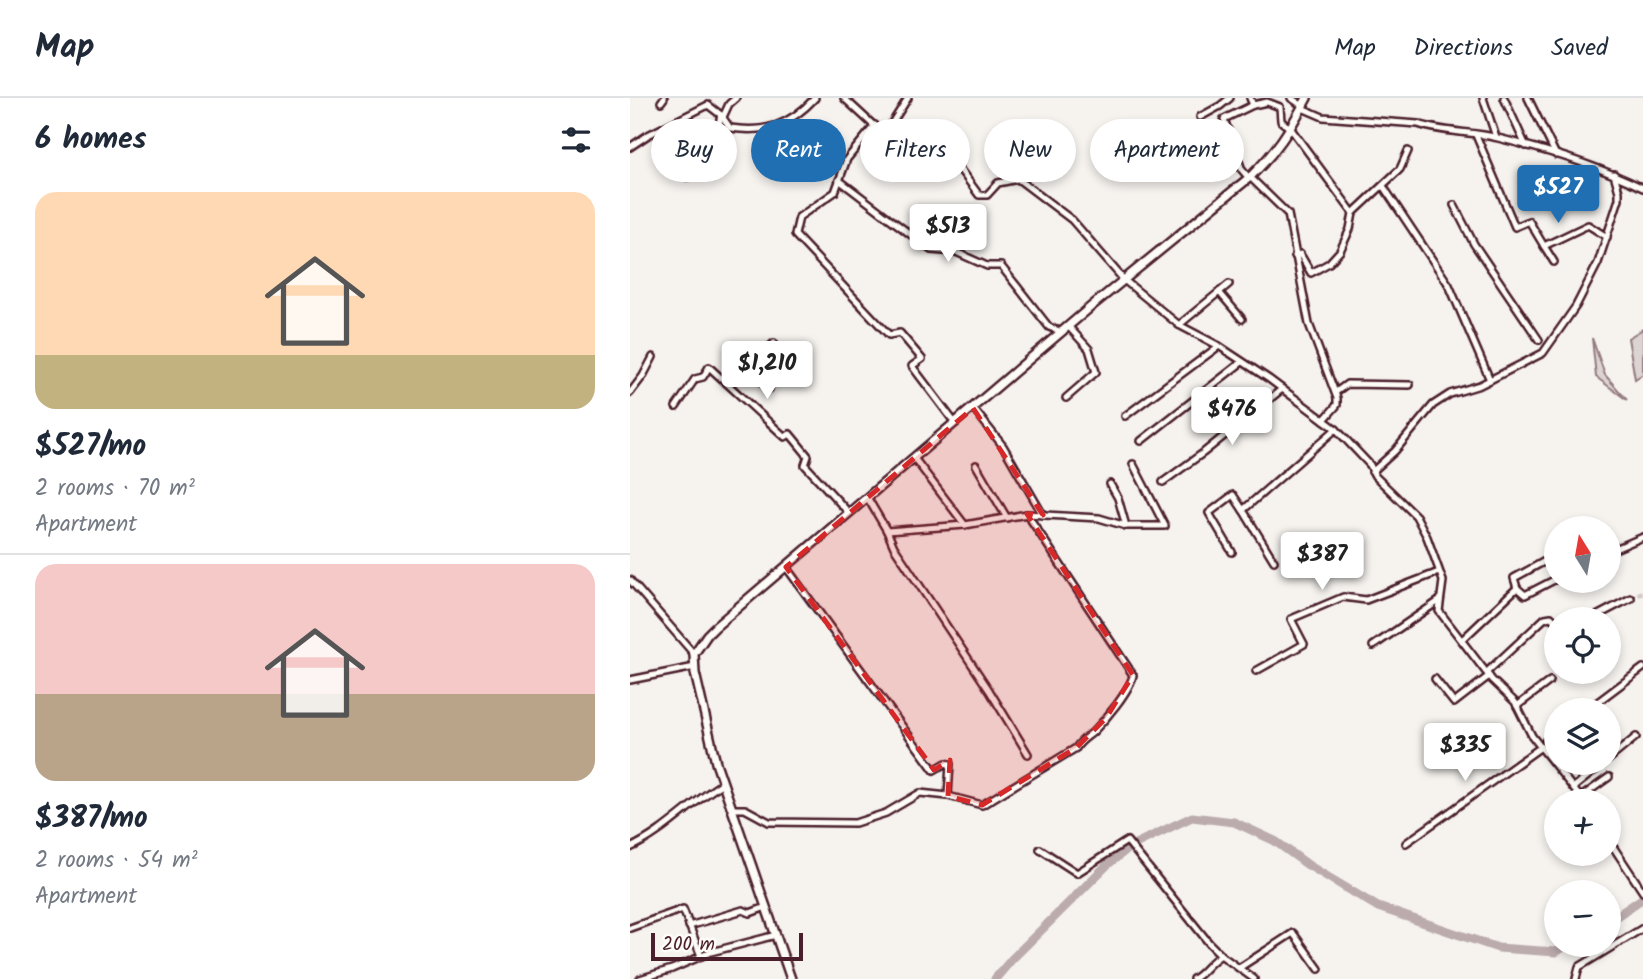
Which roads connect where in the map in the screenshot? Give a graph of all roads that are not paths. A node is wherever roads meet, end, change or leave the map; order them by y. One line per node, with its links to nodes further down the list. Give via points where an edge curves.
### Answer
1 (736, 98): 14 (street)
2 (814, 98): 14 (street, via 778,127 730,128)
3 (844, 98): 17 (street)
4 (908, 98): 18 (street)
5 (1230, 98): 15 (street)
6 (1250, 98): 12 (street)
7 (1291, 98): 13 (street)
8 (1307, 98): 13 (main road)
9 (1483, 98): 21 (street)
10 (1504, 98): 24 (street)
11 (1528, 98): 26 (street)
12 (1254, 105): 19 (street, via 1267,102 1280,107 1280,121); 29 (street, via 1224,119)
13 (1302, 107): 19 (main road); 20 (street, via 1323,117 1418,124)
14 (722, 116): 16 (street); 23 (street, via 708,105)
15 (1200, 117)
16 (721, 119)
17 (868, 119)
18 (895, 119)
19 (1291, 128): 29 (main road, via 1273,156); 36 (street)
20 (1476, 135): 21 (street); 38 (street, via 1515,227 1529,221)
21 (1496, 137): 24 (street)
22 (860, 143): 27 (street)
23 (630, 146)
24 (1526, 146): 26 (street)
25 (1408, 151): 33 (street, via 1400,169)
26 (1556, 156): 28 (street)
27 (846, 159)
28 (1614, 174): 34 (street); 37 (street, via 1619,199)
29 (1249, 178): 39 (street, via 1288,214); 41 (main road)
30 (838, 182): 67 (street, via 835,192 799,217 795,235 889,335 900,333 922,359 912,366)
31 (842, 182): 46 (street, via 931,250 956,252 987,266 1001,266 1049,327)
32 (969, 182): 41 (street, via 979,195 987,195 998,183 1018,179 1072,220)
33 (1383, 186): 36 (street); 55 (street, via 1449,285)
34 (1643, 188)
35 (1454, 205): 47 (street, via 1474,244)
36 (1353, 213): 39 (street, via 1340,251 1329,263 1311,273 1300,254)
37 (1607, 237): 38 (street, via 1588,225); 55 (street, via 1576,306 1543,353)
38 (1544, 246): 40 (street)
39 (1295, 256): 60 (street, via 1309,324)
40 (1554, 262)
41 (1124, 280): 45 (street); 46 (main road)
42 (1229, 284): 43 (street)
43 (1219, 292): 44 (street); 45 (street)
44 (1242, 319)
45 (1179, 326): 49 (street)
46 (1065, 329): 62 (street, via 1089,349 1096,372); 64 (main road)
47 (1539, 340)
48 (774, 343): 50 (street)
49 (1219, 346): 52 (street); 65 (street)
50 (767, 350): 53 (street); 54 (street)
51 (653, 357): 61 (street)
52 (1242, 362): 59 (street); 69 (street)
53 (749, 368): 56 (street); 58 (street)
54 (786, 371)
55 (1490, 380): 73 (street, via 1433,405)
56 (730, 384): 63 (street, via 709,367); 78 (street, via 785,437 790,434 808,456 805,465)
57 (1410, 385): 60 (street, via 1347,384)
58 (769, 389)
59 (1282, 389): 66 (street); 74 (street)
60 (1336, 392): 66 (street, via 1337,405)
61 (630, 393)
62 (1066, 398)
63 (676, 407)
64 (973, 408): 67 (main road); 80 (street, via 1003,446)
65 (1125, 416)
66 (1324, 420): 68 (street)
67 (955, 423): 70 (main road)
68 (1336, 429): 73 (street); 77 (street)
69 (1141, 441)
70 (914, 458): 76 (main road); 82 (street)
71 (1133, 464): 83 (street, via 1165,526)
72 (976, 465): 81 (street)
73 (1372, 472): 91 (street, via 1416,516)
74 (1163, 482)
75 (1110, 484): 83 (street)
76 (867, 497): 78 (main road); 84 (street)
77 (1243, 510): 87 (street, via 1233,495 1209,513); 88 (street)
78 (849, 513): 90 (main road)
79 (1027, 514): 80 (street); 81 (street); 120 (street, via 1133,676 1131,685 1076,748 1030,776 982,805)
80 (1043, 515): 83 (street, via 1099,518)
81 (1007, 518): 82 (street)
82 (965, 525): 84 (street)
83 (1126, 526)
84 (887, 531): 114 (street)
85 (1643, 537): 86 (street)
86 (1621, 546)
87 (1232, 552)
88 (1274, 561)
89 (1544, 562): 94 (street, via 1514,578)
90 (786, 567): 101 (main road, via 707,635); 120 (street, via 934,770 950,764)
91 (1440, 572): 96 (street); 104 (street, via 1366,600 1343,597 1291,619 1304,644)
92 (630, 580): 101 (street)
93 (1544, 585): 94 (street, via 1525,595)
94 (1517, 587): 99 (street)
95 (1631, 598): 97 (street)
96 (1439, 601): 99 (street, via 1439,611); 100 (street)
97 (1614, 607)
98 (1544, 619): 105 (street)
99 (1462, 640): 105 (street)
100 (1373, 646)
101 (694, 654): 102 (main road)
102 (695, 667): 107 (street); 117 (main road)
103 (1643, 668): 109 (street)
104 (1256, 671)
105 (1488, 674): 106 (street, via 1454,703); 110 (street)
106 (1435, 678)
107 (630, 680)
108 (1546, 684): 110 (street)
109 (1603, 698)
110 (1517, 705): 112 (street)
111 (1636, 737): 113 (street)
112 (1541, 747): 118 (street); 122 (street)
113 (1621, 749)
114 (1028, 754)
115 (1589, 775): 118 (street)
116 (1609, 777): 119 (street)
117 (723, 783): 121 (main road); 123 (street)
118 (1574, 787)
119 (1594, 789)
120 (948, 796): 121 (street, via 920,793 855,824 769,822 745,809)
121 (732, 808): 128 (main road)
122 (1406, 843)
123 (630, 848)
124 (1040, 849): 133 (street, via 1077,873 1127,841)
125 (1621, 857): 126 (street)
126 (1639, 882): 127 (street)
127 (1643, 892)
128 (766, 907): 129 (street); 132 (main road)
129 (689, 926): 130 (street, via 683,909); 134 (street)
130 (630, 928)
131 (1643, 928): 141 (street, via 1579,967)
132 (776, 935): 134 (street); 138 (main road)
133 (1221, 955): 135 (street); 139 (street)
134 (701, 956): 137 (street)
135 (1239, 968): 136 (street, via 1293,933); 140 (street)
136 (1319, 970)
137 (640, 979)
138 (791, 979)
139 (1193, 979)
140 (1254, 979)
141 (1576, 979)

